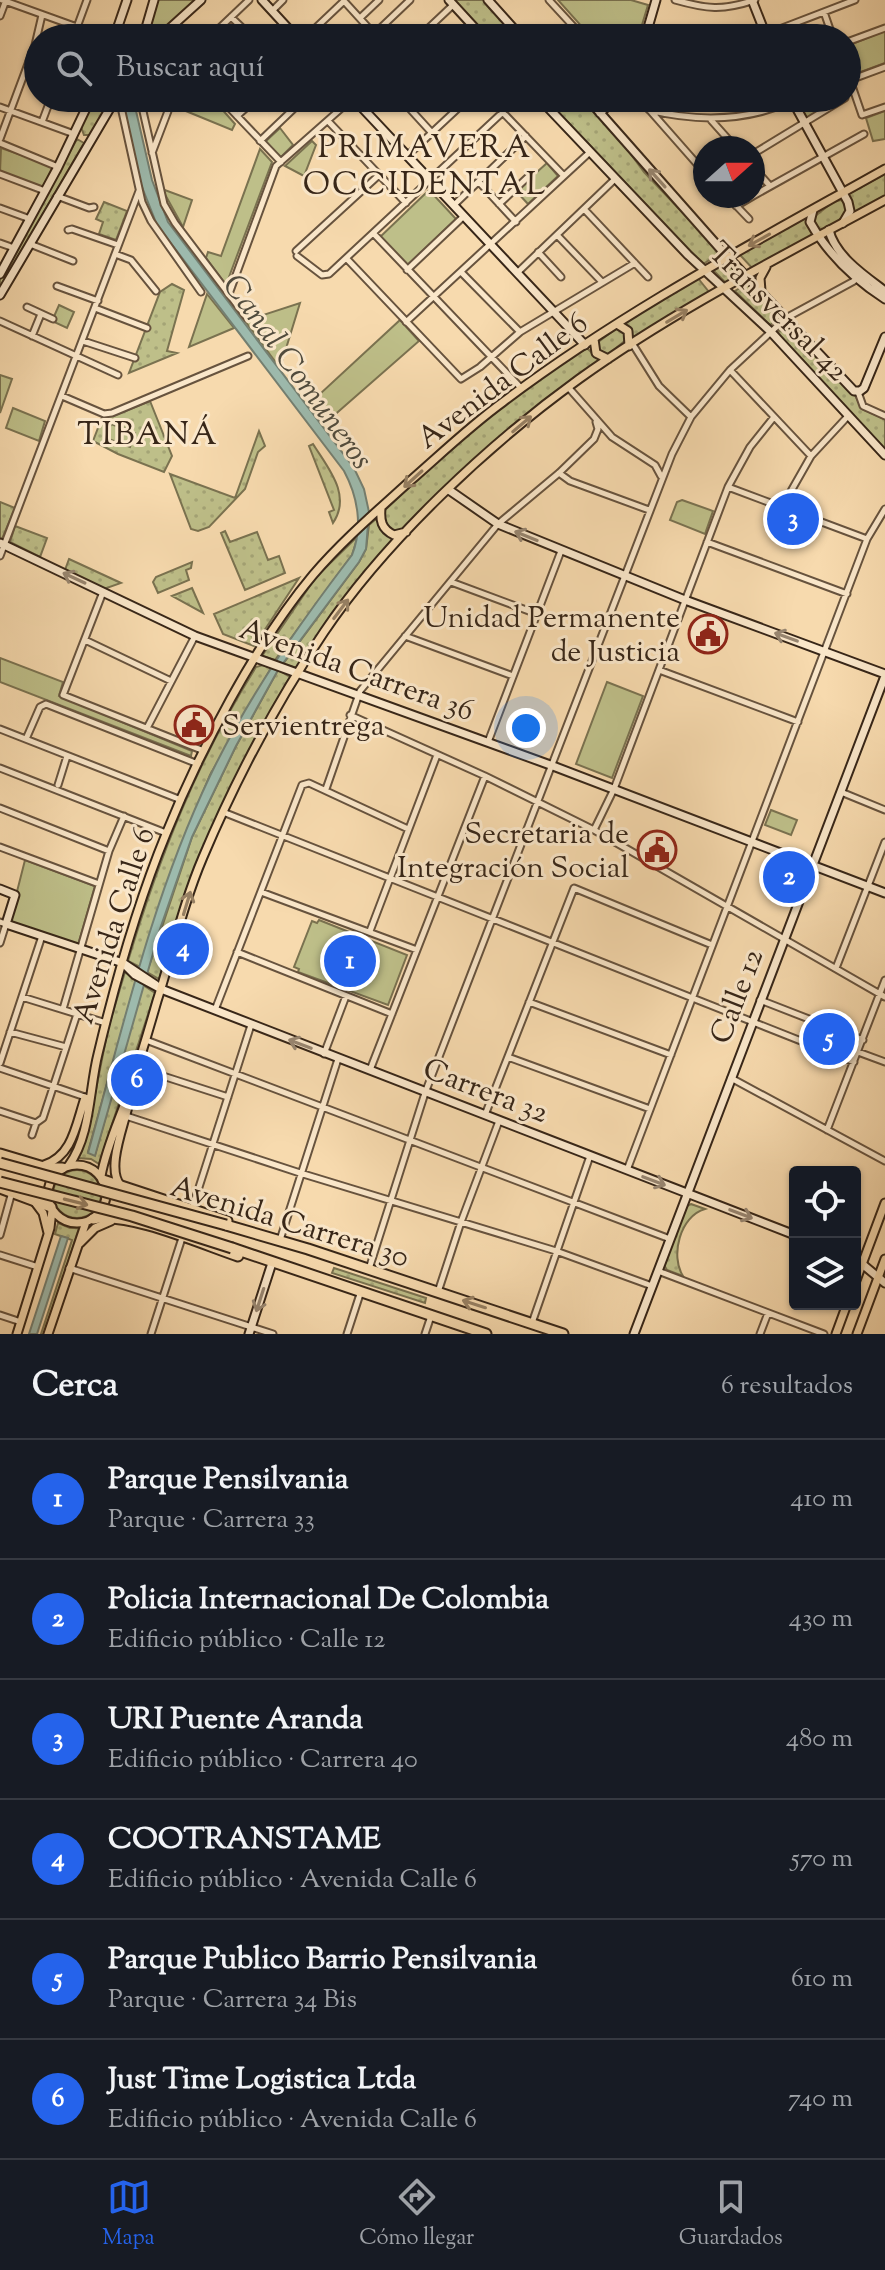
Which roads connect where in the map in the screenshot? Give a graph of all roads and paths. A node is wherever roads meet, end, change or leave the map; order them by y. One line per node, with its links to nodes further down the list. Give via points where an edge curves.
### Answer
1 (5, 0): 21 (street); 22 (street)
2 (87, 0): 27 (street)
3 (127, 0): 28 (street)
4 (154, 0): 29 (street)
5 (201, 0): 30 (street)
6 (249, 0): 23 (street)
7 (262, 0): 19 (street)
8 (283, 0): 19 (street)
9 (379, 0): 24 (street)
10 (410, 0): 36 (street)
11 (488, 0): 39 (street)
12 (549, 0): 40 (street)
13 (656, 0): 41 (street)
14 (675, 0): 15 (street, via 712,9)
15 (753, 0): 42 (street)
16 (855, 0): 20 (street)
17 (343, 1): 24 (street); 34 (street)
18 (451, 3): 37 (street); 38 (street)
19 (272, 11): 33 (street)
20 (824, 12): 43 (street); 44 (street)
21 (42, 15): 25 (street); 26 (street)
22 (0, 16)
23 (231, 17): 31 (street); 32 (street)
24 (360, 18): 35 (street)
25 (40, 24)
26 (68, 24)
27 (78, 24)
28 (119, 24)
29 (147, 24)
30 (176, 24)
31 (224, 24)
32 (238, 24)
33 (284, 24)
34 (319, 24)
35 (364, 24)
36 (385, 24)
37 (432, 24)
38 (471, 24)
39 (509, 24)
40 (571, 24)
41 (649, 24)
42 (762, 24)
43 (795, 24)
44 (828, 24)
45 (885, 28): 46 (street)
46 (861, 37)
47 (885, 67): 49 (street)
48 (24, 75): 52 (street)
49 (861, 76)
50 (0, 107): 52 (street)
51 (885, 107): 73 (street)
52 (11, 111): 78 (street); 85 (street)
53 (46, 112): 78 (street)
54 (85, 112): 81 (street)
55 (107, 112): 86 (street)
56 (121, 112): 108 (street)
57 (143, 112): 90 (street)
58 (168, 112): 90 (street)
59 (233, 112): 75 (street)
60 (241, 112): 75 (street)
61 (290, 112): 87 (street)
62 (338, 112): 77 (street)
63 (367, 112): 91 (street)
64 (413, 112): 80 (street)
65 (454, 112): 80 (street)
66 (503, 112): 83 (street); 102 (street)
67 (552, 112): 89 (street, Transversal 42)
68 (651, 112): 93 (street)
69 (658, 112): 76 (street)
70 (758, 112): 76 (street)
71 (798, 112): 79 (street)
72 (823, 112): 79 (street)
73 (861, 112)
74 (600, 113): 139 (street, Transversal 42, one-way to 74)
75 (237, 116): 87 (street)
76 (710, 120): 84 (street)
77 (328, 121): 94 (street); 98 (street)
78 (42, 122): 81 (street)
79 (805, 124): 88 (street); 92 (street)
80 (432, 133): 91 (street)
81 (75, 134): 86 (street); 95 (street)
82 (864, 134): 92 (street)
83 (526, 136): 100 (street); 104 (street)
84 (725, 136)
85 (0, 141): 95 (street)
86 (89, 141): 110 (street)
87 (260, 141): 94 (street)
88 (765, 147)
89 (590, 152): 100 (street); 101 (street, Transversal 42)
90 (151, 155): 161 (street, via 169,213)
91 (408, 155): 102 (street)
92 (823, 157): 105 (street); 109 (street)
93 (693, 160)
94 (281, 162): 161 (street)
95 (58, 167): 107 (street)
96 (885, 169): 109 (main road, Avenida Calle 6)
97 (0, 174): 107 (street)
98 (379, 175): 112 (street); 140 (street, via 297,254 322,275)
99 (529, 176): 113 (street)
100 (564, 176): 125 (street)
101 (615, 179): 118 (street); 144 (street, Transversal 42)
102 (431, 180): 112 (street); 114 (street)
103 (765, 180): 105 (street)
104 (479, 182): 113 (street); 114 (street)
105 (770, 186): 106 (street)
106 (765, 189)
107 (46, 191): 123 (street)
108 (139, 191): 120 (street); 122 (street)
109 (844, 192): 119 (main road, Avenida Calle 6); 126 (street, via 850,209)
110 (56, 196): 115 (street); 133 (street)
111 (885, 200): 126 (main road, Avenida Calle 6)
112 (406, 203): 129 (street)
113 (499, 204): 125 (street)
114 (454, 205): 121 (street)
115 (94, 207)
116 (0, 208): 123 (street)
117 (738, 208): 124 (street)
118 (584, 209): 130 (street); 142 (street)
119 (813, 210): 131 (street, via 810,220); 139 (main road, Avenida Calle 6, one-way to 139)
120 (147, 213): 122 (street); 159 (street)
121 (464, 216): 134 (street); 145 (street)
122 (129, 217): 135 (street)
123 (31, 219): 136 (street)
124 (749, 219)
125 (516, 222): 134 (street)
126 (843, 223): 128 (main road, Avenida Calle 6)
127 (68, 230): 135 (street)
128 (829, 230): 131 (main road, Avenida Calle 6); 149 (street)
129 (374, 234): 140 (street); 145 (street)
130 (557, 235): 137 (street); 153 (street)
131 (819, 235): 143 (main road, Avenida Calle 6); 149 (street)
132 (0, 243): 136 (street)
133 (29, 243): 141 (street); 160 (street)
134 (491, 244): 146 (street); 147 (street)
135 (118, 245): 138 (street)
136 (14, 248): 148 (street)
137 (538, 252): 147 (street); 150 (street)
138 (115, 254): 156 (street, via 131,260); 164 (street)
139 (728, 257): 144 (main road, Avenida Calle 6); 152 (street, Transversal 42)
140 (347, 259): 172 (street)
141 (73, 261)
142 (635, 263): 151 (street); 153 (street)
143 (767, 265): 152 (main road, Avenida Calle 6); 157 (main road)
144 (705, 269): 155 (street, Transversal 42); 173 (main road, Avenida Calle 6)
145 (407, 270): 162 (street)
146 (461, 272): 162 (street); 175 (street)
147 (517, 273): 166 (street)
148 (0, 274)
149 (858, 275): 158 (street); 163 (street); 169 (street)
150 (561, 277)
151 (648, 277)
152 (747, 277): 155 (main road, Avenida Calle 6); 157 (street, Transversal 42)
153 (602, 282): 166 (street)
154 (57, 286): 164 (street)
155 (726, 288): 176 (street, Transversal 42); 181 (main road, Avenida Calle 6, one-way to 155)
156 (156, 291)
157 (761, 291): 169 (street, Transversal 42)
158 (885, 291)
159 (201, 292)
160 (0, 295)
161 (229, 295): 168 (street)
162 (433, 297): 172 (street); 185 (street)
163 (885, 299)
164 (97, 305): 174 (street); 180 (street)
165 (27, 307): 167 (street)
166 (554, 311): 175 (street); 182 (street)
167 (41, 314): 170 (street); 177 (street)
168 (247, 318)
169 (786, 318): 176 (street); 193 (street, Transversal 42, via 852,389)
170 (53, 319)
171 (0, 321): 177 (street)
172 (406, 322): 185 (street, via 461,379)
173 (617, 324): 179 (main road, Avenida Calle 6); 181 (main road, via 628,331)
174 (147, 328)
175 (520, 332): 185 (street)
176 (771, 332): 189 (street); 195 (street, Transversal 42)
177 (32, 336): 183 (street)
178 (885, 337): 186 (street)
179 (594, 339): 182 (main road, Avenida Calle 6); 188 (main road, via 596,353)
180 (83, 341): 183 (street); 187 (street)
181 (631, 344): 188 (main road, Avenida Calle 6); 197 (street, via 659,386)
182 (585, 345): 192 (main road, Avenida Calle 6)
183 (77, 356): 190 (street); 194 (street)
184 (248, 356): 194 (street, via 108,414)
185 (491, 357): 192 (street)
186 (881, 357): 193 (street)
187 (135, 358)
188 (608, 359): 191 (main road, Avenida Calle 6)
189 (730, 370): 197 (street); 198 (street)
190 (118, 375)
191 (568, 387): 199 (street); 209 (main road, Avenida Calle 6, one-way to 191)
192 (521, 388): 212 (main road, Avenida Calle 6, one-way to 212)
193 (861, 390): 196 (street, via 861,404)
194 (62, 396): 218 (street)
195 (849, 415): 203 (street, Transversal 42); 204 (street)
196 (885, 416)
197 (691, 417): 202 (street)
198 (774, 417): 204 (street); 208 (street)
199 (596, 422): 200 (street); 201 (street)
200 (612, 437): 201 (street); 205 (street)
201 (594, 439): 206 (street)
202 (672, 454): 205 (street); 207 (street)
203 (885, 455)
204 (811, 456): 210 (street)
205 (655, 465): 207 (street)
206 (559, 473): 213 (street); 214 (street)
207 (661, 481): 213 (street)
208 (728, 487): 210 (street); 217 (street)
209 (449, 490): 214 (street); 215 (main road, Avenida Calle 6)
210 (782, 507): 216 (street)
211 (885, 509): 216 (street)
212 (379, 510): 215 (main road, via 389,533); 231 (main road, Avenida Calle 6, via 311,577)
213 (649, 510): 221 (street)
214 (498, 524): 219 (street, one-way to 214); 222 (street)
215 (407, 532): 233 (main road, Avenida Calle 6, one-way to 215, via 355,590)
216 (867, 539): 224 (street)
217 (707, 542): 224 (street); 225 (street)
218 (2, 544): 220 (street); 223 (street, Avenida Carrera 36, one-way to 218)
219 (561, 551): 221 (street); 226 (street)
220 (0, 556)
221 (624, 576): 225 (street); 248 (street)
222 (451, 582): 226 (street); 228 (street)
223 (104, 592): 227 (street, Avenida Carrera 36); 229 (street)
224 (847, 594): 230 (street)
225 (685, 600): 230 (street, one-way to 225); 232 (street)
226 (537, 614): 235 (street)
227 (195, 636): 231 (street, Avenida Carrera 36); 236 (street)
228 (405, 636): 235 (street); 237 (street)
229 (85, 640): 236 (street); 240 (street, via 63,695)
230 (825, 651): 234 (street); 239 (street)
231 (256, 659): 233 (street, Avenida Carrera 36); 244 (main road, Avenida Calle 6)
232 (659, 670): 239 (street); 253 (street)
233 (297, 674): 237 (street, Avenida Carrera 36); 259 (main road, Avenida Calle 6)
234 (885, 675): 254 (street, Calle 12)
235 (513, 676): 243 (street)
236 (171, 681): 240 (street)
237 (357, 695): 238 (street); 243 (street, Avenida Carrera 36)
238 (350, 715): 245 (street); 252 (street)
239 (798, 722): 265 (street)
240 (147, 728): 244 (street)
241 (0, 729): 242 (street)
242 (26, 739): 246 (street); 247 (street, via 46,704)
243 (488, 742): 248 (street, Avenida Carrera 36)
244 (204, 752): 247 (main road, Avenida Calle 6)
245 (437, 755): 250 (street); 261 (street)
246 (67, 756): 251 (street); 255 (street)
247 (198, 764): 255 (main road, Avenida Calle 6)
248 (553, 766): 253 (street, Avenida Carrera 36); 256 (street)
249 (0, 768): 260 (street)
250 (485, 776): 256 (street); 276 (street)
251 (58, 785)
252 (326, 789): 261 (street); 264 (street, via 305,783)
253 (614, 789): 262 (street); 265 (street, Avenida Carrera 36)
254 (841, 792): 258 (street); 269 (street, Calle 12)
255 (181, 800): 263 (main road, Avenida Calle 6)
256 (538, 802): 262 (street); 278 (street)
257 (0, 808): 268 (street)
258 (885, 810)
259 (223, 812): 264 (street); 292 (main road, Avenida Calle 6, one-way to 259, via 192,885)
260 (124, 816): 263 (street); 268 (street)
261 (408, 829): 270 (street)
262 (594, 830): 277 (street)
263 (166, 833): 289 (main road, Avenida Calle 6)
264 (282, 834): 270 (street); 274 (street)
265 (753, 842): 269 (street, Avenida Carrera 36); 277 (street)
266 (885, 842): 272 (street)
267 (0, 847): 271 (street)
268 (109, 851): 271 (street)
269 (813, 864): 272 (street, Avenida Carrera 36); 282 (street, Calle 12)
270 (390, 877): 276 (street); 280 (street)
271 (99, 884): 286 (street)
272 (869, 887): 275 (street, Avenida Carrera 36); 290 (street)
273 (0, 889): 279 (street, via 15,895)
274 (261, 892): 280 (street); 288 (street)
275 (885, 893)
276 (438, 896): 278 (street); 287 (street)
277 (729, 905): 282 (street); 285 (street)
278 (493, 919): 283 (street); 326 (street)
279 (3, 923): 281 (street, Carrera 32); 284 (street)
280 (370, 931): 287 (street)
281 (42, 936): 286 (street, Carrera 32); 295 (street)
282 (784, 937): 290 (street); 297 (street, Calle 12)
283 (552, 942): 285 (street, via 574,888); 296 (street); 298 (street)
284 (0, 943)
285 (712, 945): 296 (street)
286 (80, 949): 289 (street, Carrera 32); 299 (street)
287 (418, 950): 302 (street)
288 (237, 952): 293 (street); 300 (street)
289 (123, 963): 292 (street, Carrera 32); 305 (main road, Avenida Calle 6)
290 (836, 968): 294 (street)
291 (885, 980): 294 (street)
292 (161, 989): 300 (street, Carrera 32); 308 (main road, Avenida Calle 6)
293 (346, 996): 302 (street); 313 (street)
294 (882, 996): 309 (street)
295 (22, 997): 299 (street); 307 (street)
296 (693, 998): 304 (street); 314 (street)
297 (760, 1000): 303 (street); 304 (street, Calle 12)
298 (529, 1002): 314 (street); 315 (street)
299 (63, 1009): 301 (street)
300 (215, 1011): 306 (street, Carrera 32)
301 (77, 1014): 305 (street); 311 (street)
302 (392, 1014): 320 (street)
303 (811, 1020): 309 (street); 310 (street)
304 (752, 1021): 310 (street); 323 (street, Calle 12)
305 (106, 1023): 327 (main road, Avenida Calle 6)
306 (251, 1025): 313 (street, Carrera 32, one-way to 306); 321 (street)
307 (10, 1032): 311 (street); 319 (street)
308 (146, 1040): 321 (street); 324 (main road, Avenida Calle 6)
309 (863, 1040): 312 (street)
310 (803, 1042): 317 (street)
311 (66, 1047): 325 (street)
312 (858, 1052): 317 (street); 318 (street)
313 (324, 1054): 316 (street, Carrera 32)
314 (671, 1055): 330 (street)
315 (508, 1057): 330 (street); 333 (street)
316 (338, 1059): 320 (street, Carrera 32); 329 (street)
317 (854, 1062): 336 (street)
318 (885, 1062)
319 (0, 1066): 325 (street)
320 (370, 1071): 326 (street, Carrera 32)
321 (236, 1072): 328 (street); 329 (street)
322 (166, 1077): 328 (street)
323 (730, 1078): 336 (street); 353 (street, Calle 12)
324 (132, 1085): 332 (main road); 349 (main road, Avenida Calle 6, via 108,1144)
325 (54, 1086): 327 (street); 335 (street, via 43,1118)
326 (425, 1093): 333 (street, Carrera 32); 338 (street)
327 (87, 1097): 344 (main road, via 65,1153); 345 (main road, via 79,1147)
328 (228, 1097): 339 (street)
329 (321, 1107): 338 (street); 348 (street)
330 (650, 1109): 347 (street)
331 (0, 1111): 335 (street)
332 (126, 1116): 339 (street); 351 (main road, via 113,1167)
333 (485, 1116): 334 (street, Carrera 32)
334 (499, 1121): 341 (street, Carrera 32); 346 (street)
335 (36, 1123): 337 (street)
336 (827, 1130): 342 (street)
337 (32, 1135)
338 (410, 1140): 346 (street); 355 (street)
339 (213, 1144): 348 (street); 359 (street)
340 (0, 1154): 344 (highway)
341 (590, 1156): 347 (street, Carrera 32); 356 (street)
342 (885, 1161)
343 (0, 1163): 366 (highway, Avenida Carrera 30, bridge)
344 (40, 1166): 345 (highway)
345 (66, 1166): 349 (main road, via 87,1166); 358 (main road, via 51,1178)
346 (482, 1167): 356 (street); 362 (street)
347 (627, 1170): 353 (street, Carrera 32, one-way to 353)
348 (300, 1173): 355 (street); 369 (street)
349 (102, 1178): 351 (highway); 361 (main road, via 105,1204)
350 (0, 1185): 352 (highway); 381 (highway, Avenida Carrera 30, one-way to 381, bridge, via 132,1216)
351 (122, 1186): 359 (highway)
352 (12, 1192): 354 (highway); 364 (street)
353 (687, 1193): 363 (street, Carrera 32, one-way to 363); 368 (street, Calle 12)
354 (32, 1199): 358 (highway); 365 (main road, via 43,1213)
355 (390, 1201): 362 (street); 379 (street)
356 (573, 1202): 368 (street); 371 (street)
357 (885, 1203): 373 (main road)
358 (52, 1209): 361 (main road, via 71,1223); 365 (main road)
359 (192, 1210): 366 (highway)
360 (120, 1219): 361 (highway); 367 (highway); 370 (main road, via 95,1228)
361 (90, 1220): 370 (main road)
362 (461, 1222): 371 (street); 385 (street)
363 (789, 1233)
364 (0, 1235)
365 (48, 1235): 377 (main road)
366 (263, 1236): 369 (highway, Avenida Carrera 30)
367 (182, 1238): 376 (highway); 386 (street)
368 (670, 1239): 380 (street, Calle 12)
369 (280, 1241): 379 (highway, Avenida Carrera 30)
370 (76, 1247): 378 (main road)
371 (556, 1251): 383 (street); 392 (street)
372 (0, 1255): 377 (street)
373 (861, 1256)
374 (885, 1259): 382 (main road)
375 (861, 1262): 382 (street)
376 (271, 1266): 381 (highway); 393 (street, one-way to 393)
377 (38, 1267): 391 (main road)
378 (69, 1268): 386 (street); 395 (main road)
379 (369, 1269): 385 (highway, Avenida Carrera 30)
380 (658, 1271): 383 (street, Calle 12); 388 (street)
381 (307, 1274): 384 (highway, Avenida Carrera 30)
382 (881, 1281): 406 (main road)
383 (652, 1286): 402 (street, Calle 12)
384 (361, 1291): 390 (highway, Avenida Carrera 30); 398 (street)
385 (438, 1292): 392 (highway, Avenida Carrera 30, one-way to 385)
386 (162, 1299): 393 (street); 396 (street)
387 (845, 1310): 405 (main road)
388 (768, 1313): 403 (street); 404 (street)
389 (0, 1315): 391 (street)
390 (431, 1315): 399 (street); 400 (highway, Avenida Carrera 30)
391 (21, 1322): 394 (main road)
392 (532, 1324): 401 (highway, Avenida Carrera 30)
393 (250, 1330): 397 (street)
394 (17, 1334)
395 (48, 1334)
396 (151, 1334)
397 (273, 1334)
398 (347, 1334)
399 (425, 1334)
400 (486, 1334)
401 (563, 1334)
402 (634, 1334)
403 (760, 1334)
404 (824, 1334)
405 (836, 1334)
406 (857, 1334)

